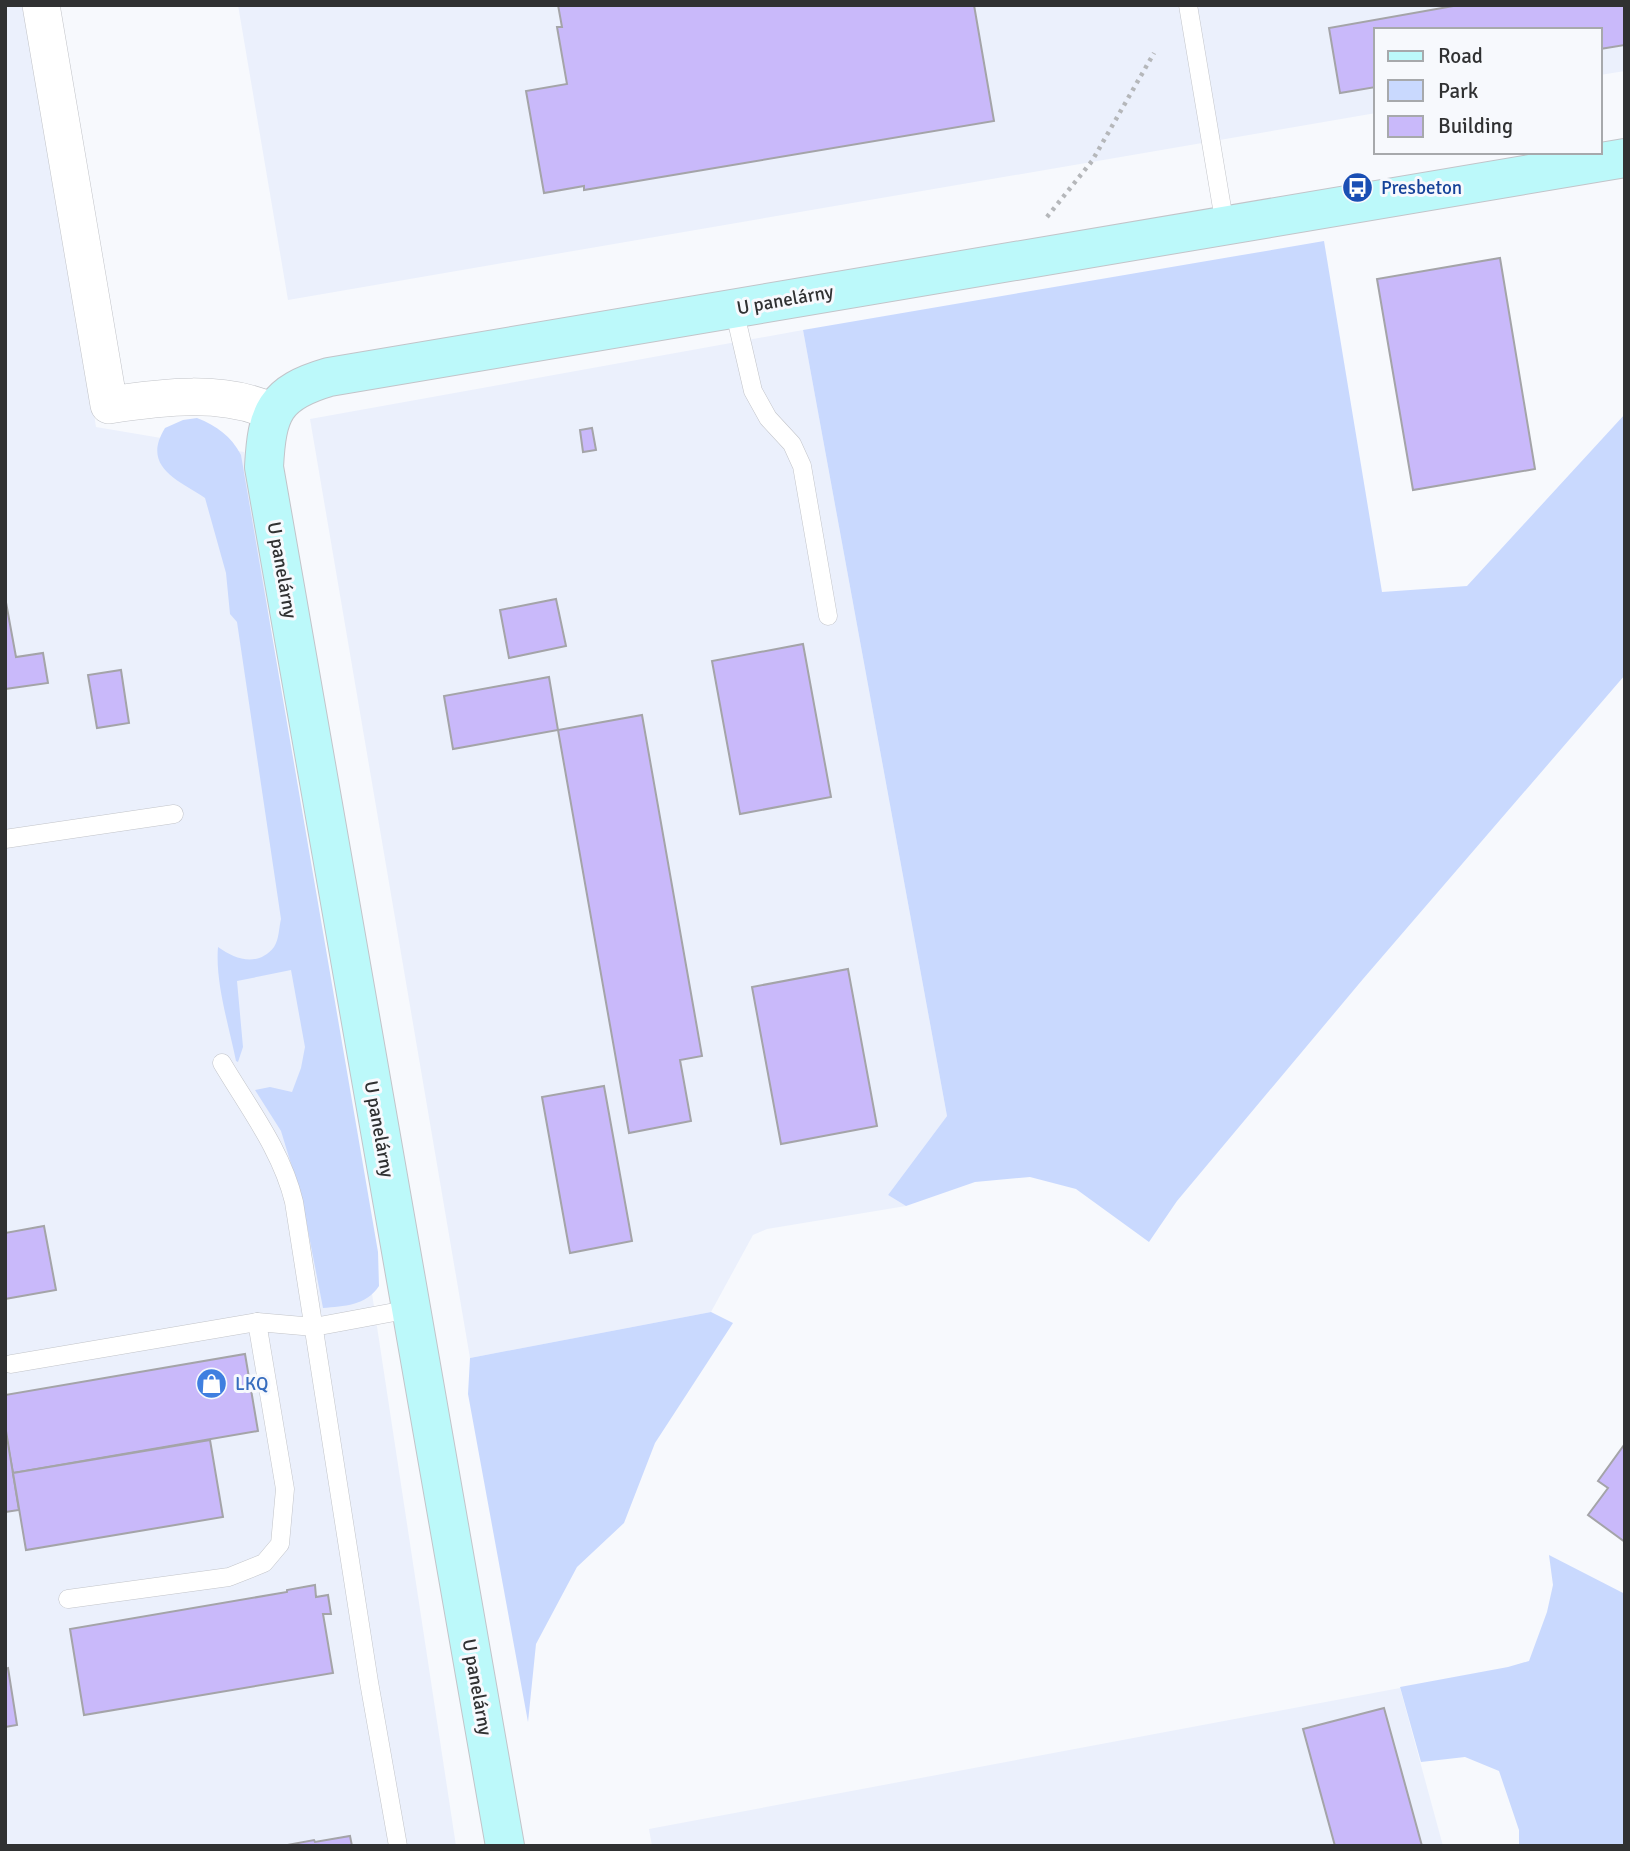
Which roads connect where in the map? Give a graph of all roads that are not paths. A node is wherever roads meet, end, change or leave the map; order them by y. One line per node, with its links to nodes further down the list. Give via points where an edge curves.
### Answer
1 (41, 5): 6 (street, via 109,405 211,398 256,404)
2 (1188, 5): 4 (lane)
3 (1625, 158): 4 (street, U panelárny)
4 (1225, 226): 5 (street, U panelárny)
5 (734, 309): 6 (street, U panelárny, via 329,377 303,384); 7 (lane, via 753,391 768,418 792,444 802,466)
6 (274, 412): 11 (street, U panelárny, via 265,437 264,467)
7 (828, 615)
8 (174, 814): 9 (lane)
9 (5, 839)
10 (222, 1063): 13 (lane, via 289,1178)
11 (411, 1309): 13 (lane); 17 (street, U panelárny)
12 (257, 1322): 13 (lane); 14 (lane); 15 (lane, via 285,1489 280,1544 264,1563 229,1577)
13 (314, 1327): 16 (lane)
14 (10, 1364)
15 (68, 1598)
16 (398, 1846)
17 (505, 1846)

